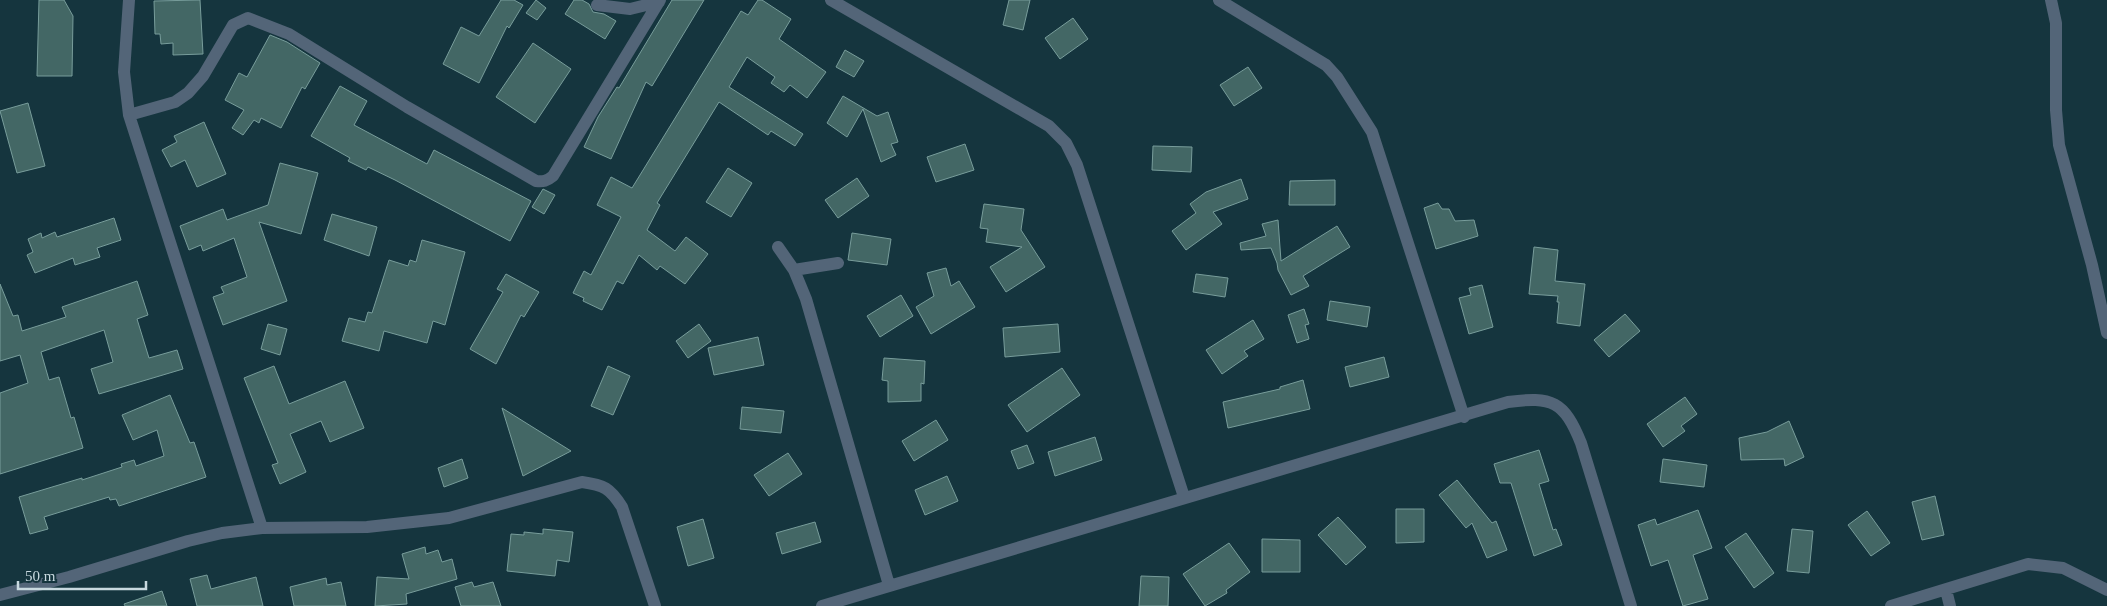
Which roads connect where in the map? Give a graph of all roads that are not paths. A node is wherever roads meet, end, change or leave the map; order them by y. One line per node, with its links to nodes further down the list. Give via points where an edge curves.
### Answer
1 (129, 0): 7 (street, via 124,72)
2 (831, 0): 13 (street, via 1049,126 1066,143 1077,165)
3 (1219, 0): 12 (street, via 1326,65 1372,132)
4 (2051, 0): 11 (street, via 2056,23 2059,145)
5 (659, 1): 6 (street, via 630,9); 7 (street, via 553,176 542,182 407,108 289,34 248,18 233,25 204,76 188,93 175,102)
6 (597, 5)
7 (129, 115): 14 (street)
8 (778, 248): 10 (street)
9 (838, 263): 10 (street)
10 (794, 270): 15 (street, via 806,299)
11 (2107, 333)
12 (1464, 417): 13 (street); 21 (street, via 1508,402 1531,399 1547,400 1561,409 1573,424 1581,443)
13 (1184, 497): 15 (street)
14 (262, 528): 18 (street, via 188,541); 19 (street, via 403,524 449,518 582,482 601,485 614,494 622,507)
15 (889, 585): 20 (street)
16 (1946, 590): 17 (street, via 2028,564 2062,568); 22 (street); 23 (street)
17 (2107, 590)
18 (0, 595)
19 (655, 606)
20 (822, 606)
21 (1631, 606)
22 (1891, 606)
23 (1950, 606)

